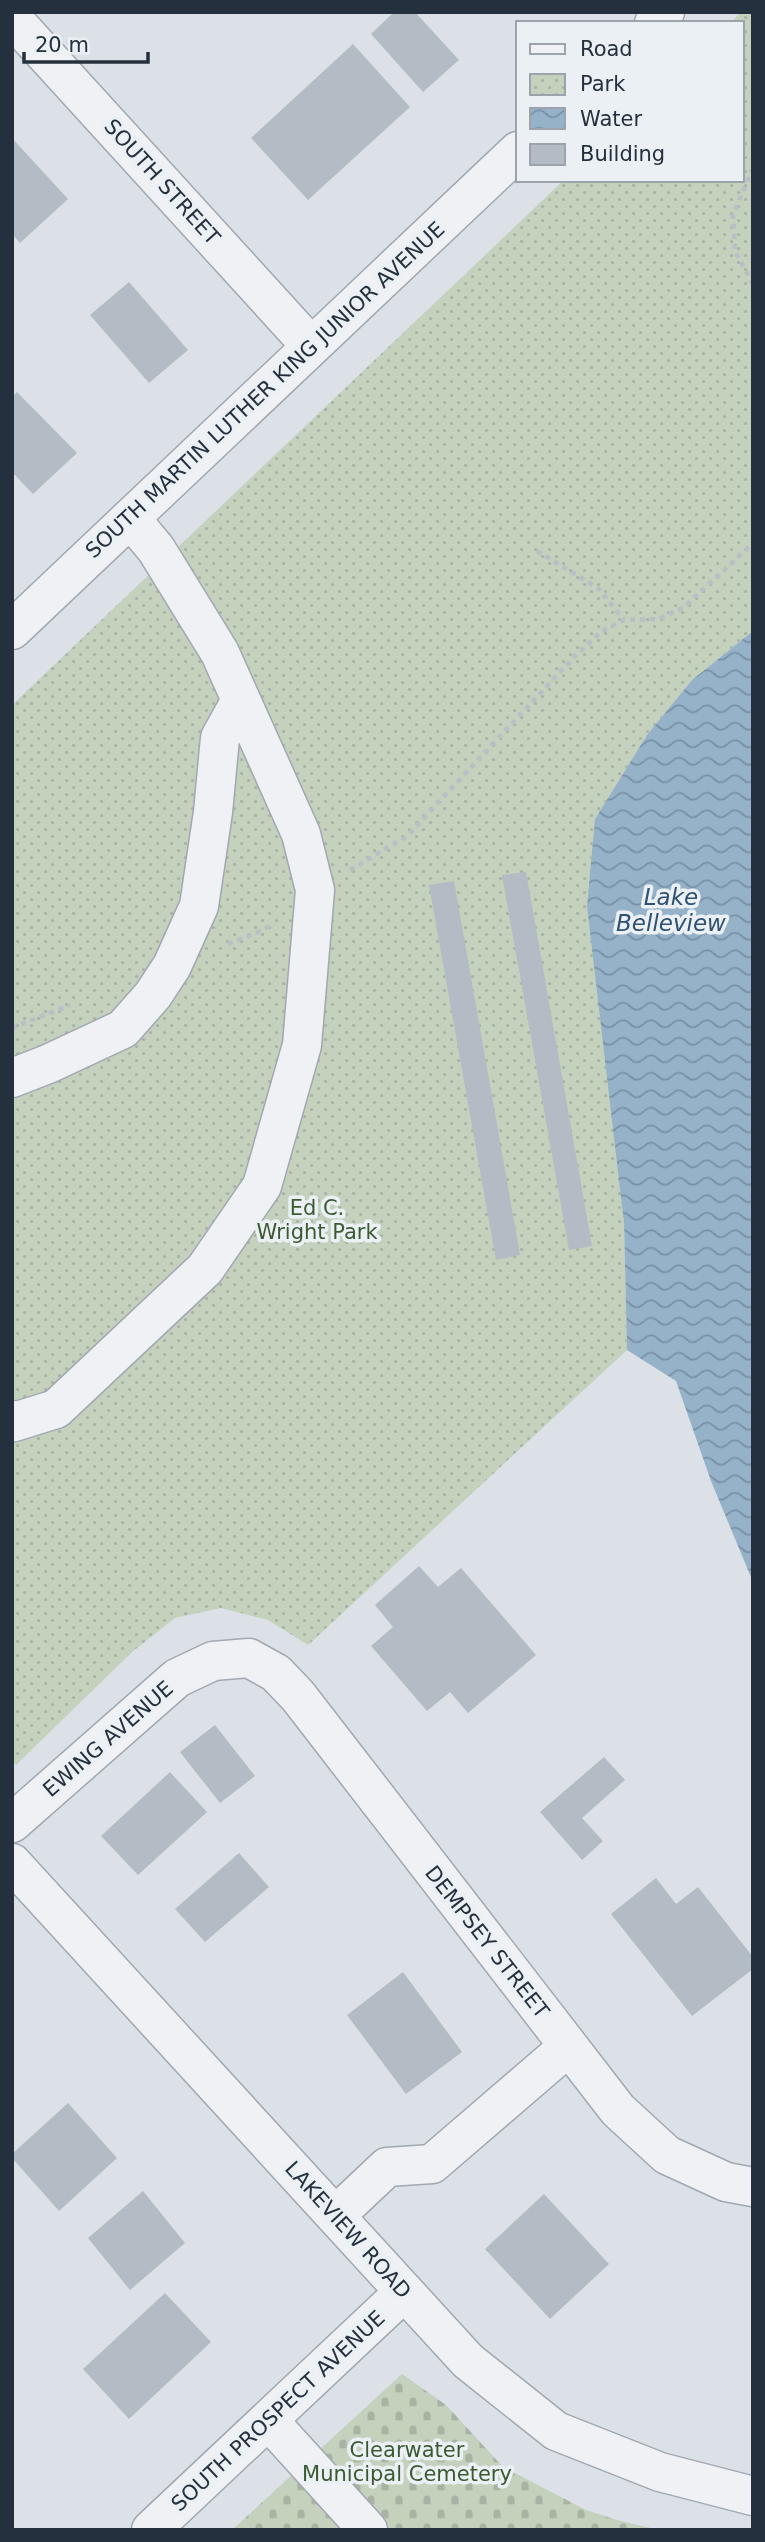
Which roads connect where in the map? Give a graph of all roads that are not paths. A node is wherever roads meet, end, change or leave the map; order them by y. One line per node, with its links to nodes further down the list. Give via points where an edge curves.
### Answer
1 (12, 18): 3 (street, SOUTH STREET)
2 (516, 153): 3 (street, SOUTH MARTIN LUTHER KING JUNIOR AVENUE)
3 (311, 346): 4 (street, SOUTH MARTIN LUTHER KING JUNIOR AVENUE)
4 (130, 518): 5 (street, SOUTH MARTIN LUTHER KING JUNIOR AVENUE); 6 (street, via 156,549 213,642)
5 (12, 630)
6 (241, 700): 7 (street, via 220,738 200,906 172,966 123,1029); 8 (street, via 301,834 315,890 302,1045 262,1186 205,1269 56,1409)
7 (12, 1078)
8 (12, 1420)
9 (250, 1658): 10 (street, EWING AVENUE, via 213,1661 177,1678); 12 (street, DEMPSEY STREET, via 276,1673 298,1696)
10 (12, 1823)
11 (12, 1863): 14 (street, LAKEVIEW ROAD)
12 (568, 2047): 13 (street, DEMPSEY STREET, via 618,2110 667,2155 726,2182); 14 (street, via 432,2164 387,2168)
13 (753, 2188)
14 (335, 2216): 15 (street, LAKEVIEW ROAD)
15 (404, 2292): 16 (street, SOUTH PROSPECT AVENUE); 17 (street, LAKEVIEW ROAD, via 468,2361 556,2431 660,2472)
16 (268, 2420): 18 (street, SOUTH PROSPECT AVENUE); 19 (street)
17 (753, 2496)
18 (151, 2530)
19 (368, 2530)

